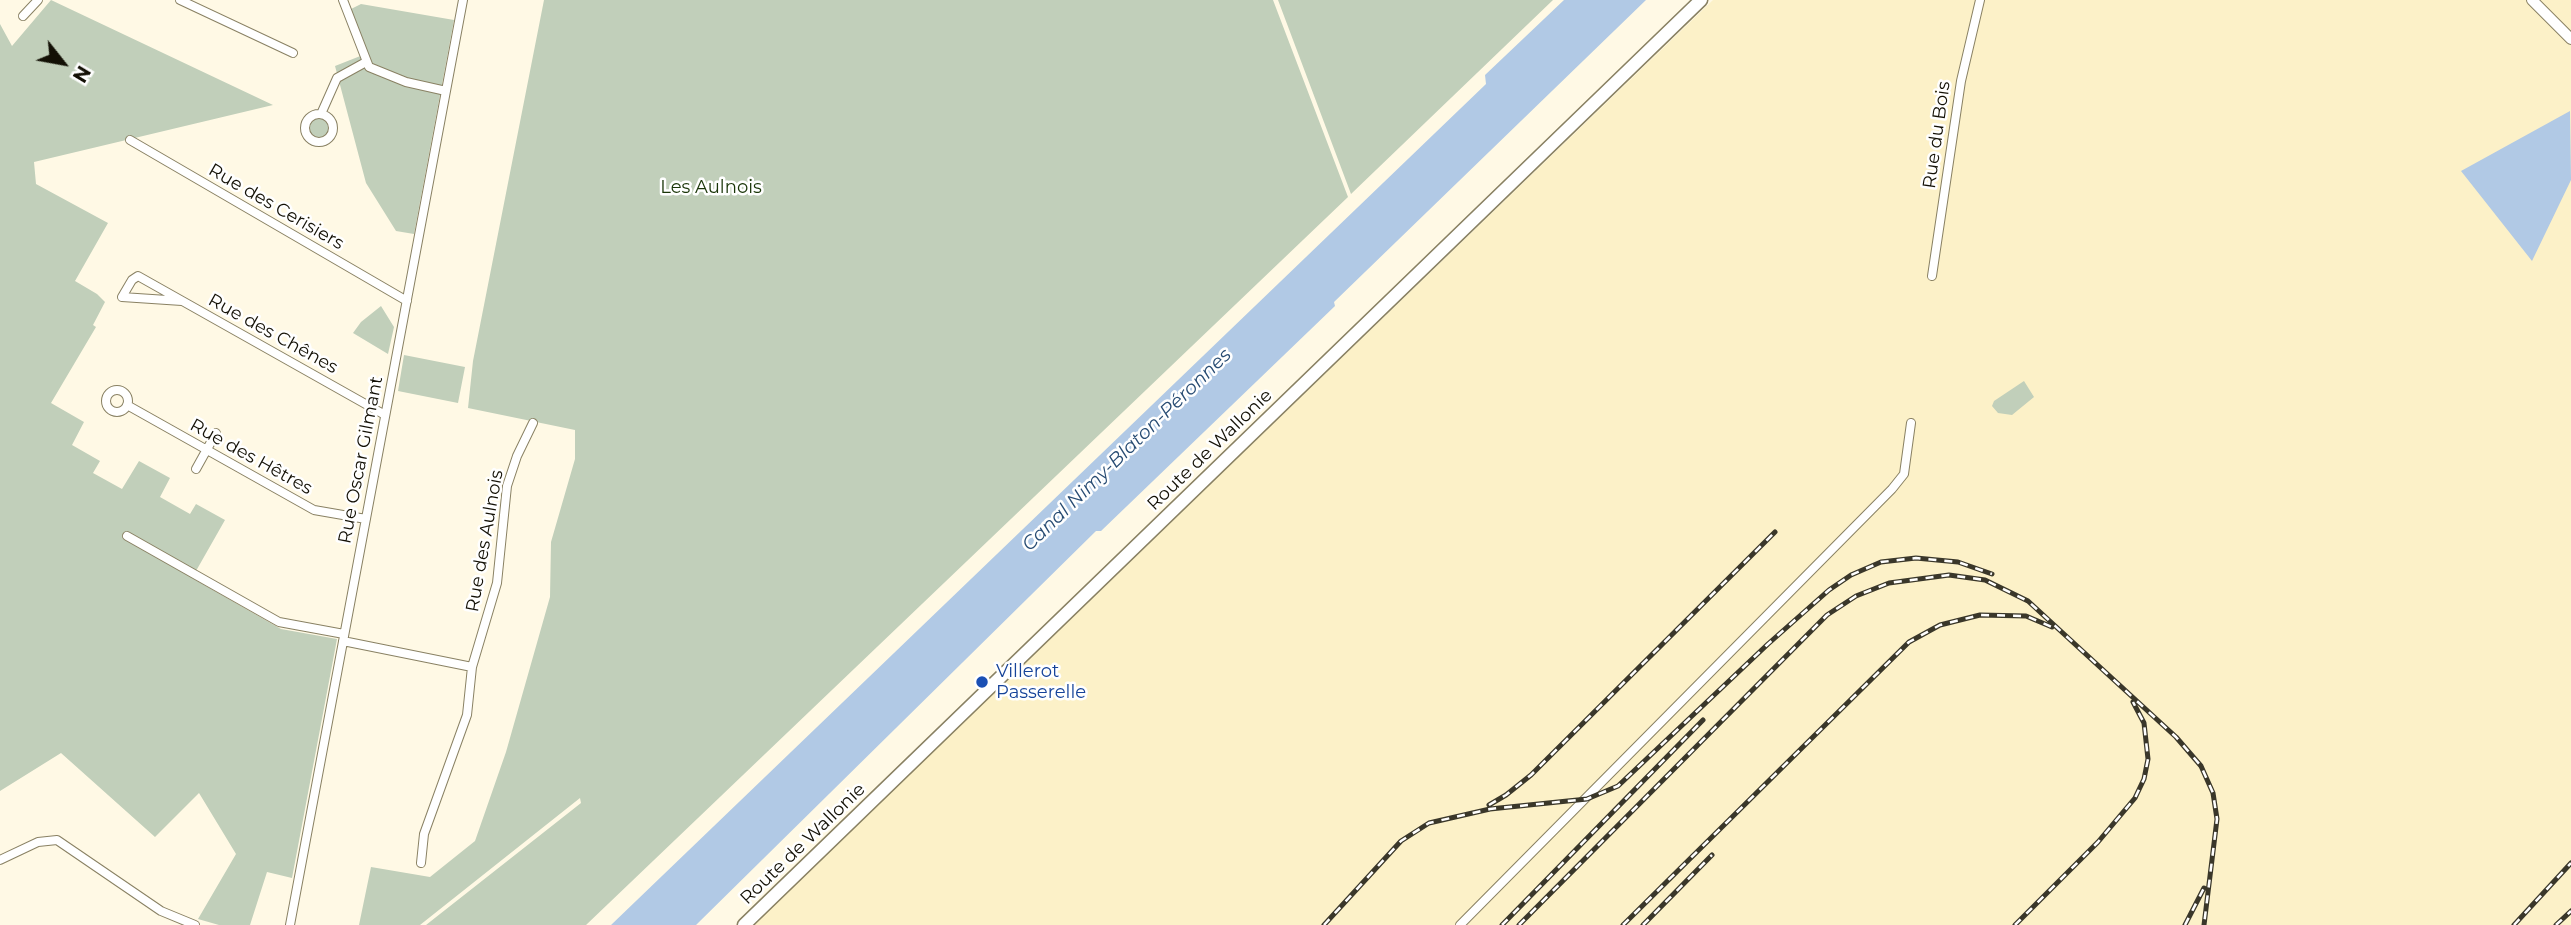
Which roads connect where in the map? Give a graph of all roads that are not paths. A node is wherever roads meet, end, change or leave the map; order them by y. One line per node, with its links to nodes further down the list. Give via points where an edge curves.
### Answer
1 (37, 0): 8 (street)
2 (180, 0): 10 (street)
3 (343, 0): 11 (street)
4 (463, 0): 12 (street, Rue Oscar Gilmant)
5 (1701, 0): 33 (main road, Route de Wallonie)
6 (1980, 0): 15 (street, Rue du Bois, via 1961,81)
7 (2532, 0): 9 (street)
8 (23, 16)
9 (2571, 39)
10 (293, 53)
11 (365, 59): 12 (street, via 369,67 387,76); 13 (street, via 337,78)
12 (446, 91): 17 (street, Rue Oscar Gilmant)
13 (321, 114)
14 (130, 140): 17 (street, Rue des Cerisiers)
15 (1932, 276)
16 (182, 300): 16 (street, Rue des Chênes, via 138,276 122,297); 19 (street, Rue des Chênes)
17 (407, 301): 19 (street, Rue Oscar Gilmant)
18 (127, 405): 23 (street, Rue des Hêtres)
19 (385, 415): 25 (street, Rue Oscar Gilmant)
20 (533, 423): 28 (street, Rue des Aulnois, via 507,486 497,583)
21 (1911, 423): 34 (street, via 1904,474 1892,489)
22 (216, 433): 23 (street)
23 (206, 450): 24 (street); 25 (street, Rue des Hêtres, via 314,510)
24 (196, 469)
25 (366, 519): 27 (street, Rue Oscar Gilmant)
26 (127, 536): 27 (street, via 279,622)
27 (344, 638): 28 (street); 32 (street, Rue Oscar Gilmant)
28 (472, 667): 30 (street, Rue des Aulnois, via 467,715 424,834)
29 (0, 860): 31 (street, via 38,842 57,840 161,911)
30 (421, 863)
31 (195, 925)
32 (290, 925)
33 (744, 925)
34 (1460, 925)

